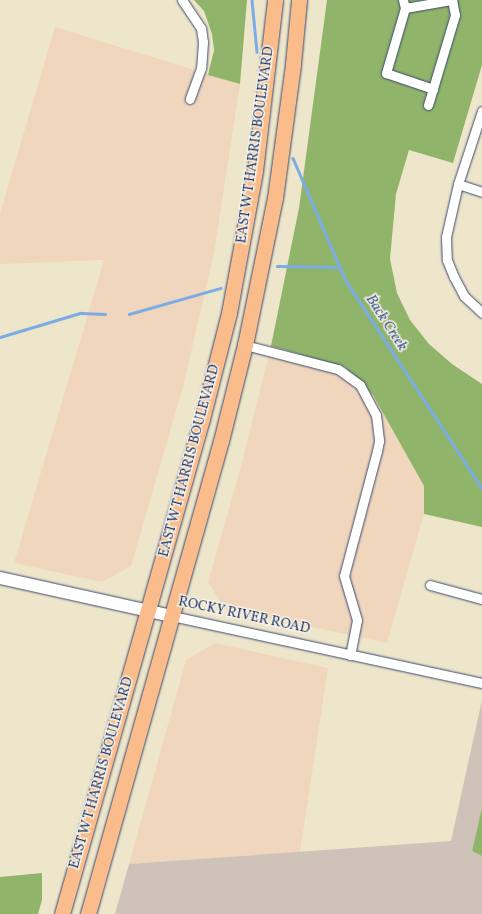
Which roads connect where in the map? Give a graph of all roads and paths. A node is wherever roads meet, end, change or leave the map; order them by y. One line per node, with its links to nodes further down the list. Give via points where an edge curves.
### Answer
1 (182, 0): 7 (street, via 201,28 203,42 201,68)
2 (275, 0): 17 (main road, EAST W T HARRIS BOULEVARD, via 256,164 229,313)
3 (299, 0): 13 (main road, EAST W T HARRIS BOULEVARD, via 276,191)
4 (452, 0): 5 (street); 6 (street, via 455,15)
5 (404, 4): 6 (street, via 386,73)
6 (433, 89): 8 (street)
7 (190, 99)
8 (428, 105)
9 (482, 111): 10 (street)
10 (458, 184): 11 (street); 12 (street, via 446,237 446,260 464,296)
11 (482, 192)
12 (482, 313)
13 (245, 345): 18 (main road, EAST W T HARRIS BOULEVARD); 19 (street, via 338,369 360,385 376,415 379,441 344,576 357,620)
14 (0, 578): 17 (street, ROCKY RIVER ROAD)
15 (430, 585): 16 (street)
16 (482, 599)
17 (148, 611): 18 (street, ROCKY RIVER ROAD); 21 (main road, EAST W T HARRIS BOULEVARD)
18 (172, 616): 19 (street, ROCKY RIVER ROAD); 22 (main road, EAST W T HARRIS BOULEVARD)
19 (350, 655): 20 (street, ROCKY RIVER ROAD)
20 (482, 683)
21 (62, 914)
22 (88, 914)

